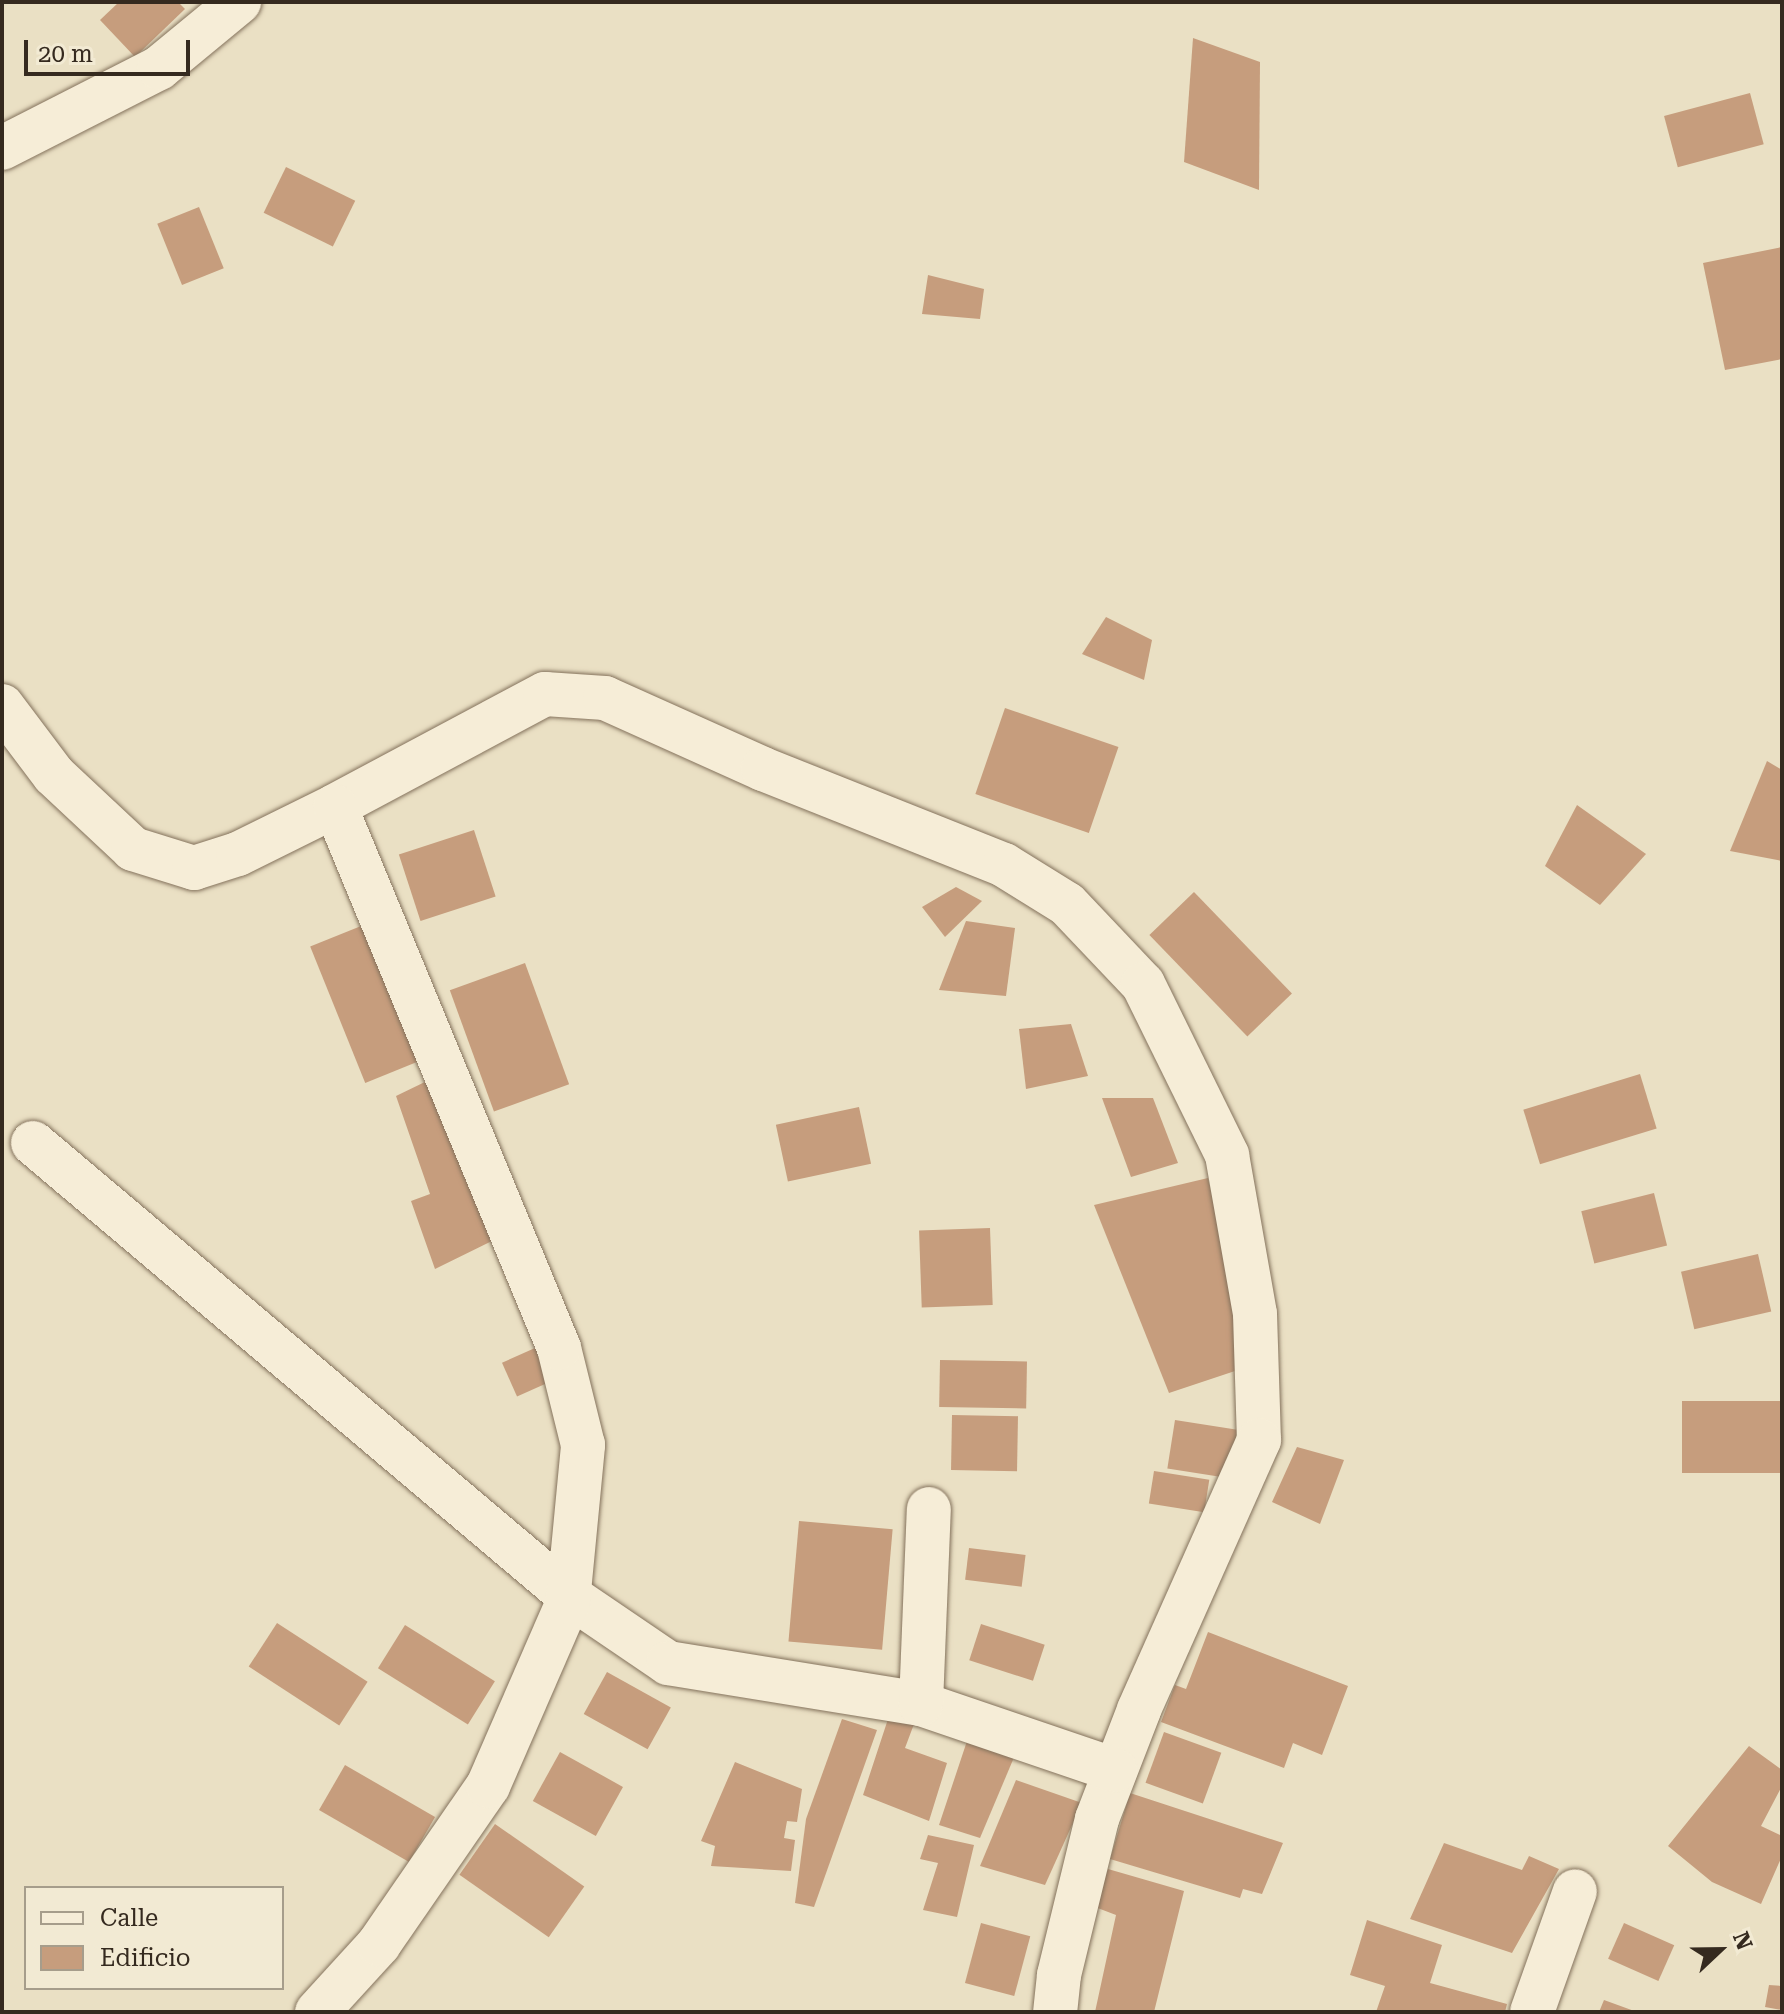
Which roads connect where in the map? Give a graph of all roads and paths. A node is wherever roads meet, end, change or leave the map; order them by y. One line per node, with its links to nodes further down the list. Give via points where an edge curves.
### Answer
1 (239, 2): 2 (street, via 159,68)
2 (2, 148)
3 (2, 706): 4 (street, via 54,775 133,849 194,868 238,854)
4 (335, 806): 7 (street, via 559,1348 583,1445); 9 (street, via 545,694 605,698 763,769 1004,865 1067,904 1143,984 1227,1155 1255,1314 1259,1440)
5 (33, 1143): 7 (street)
6 (929, 1509): 8 (street)
7 (568, 1595): 8 (street, via 668,1663); 11 (street, via 488,1786 379,1944)
8 (921, 1704): 9 (street)
9 (1115, 1770): 12 (street, via 1097,1819)
10 (1575, 1891): 13 (street)
11 (317, 2012)
12 (1055, 2012)
13 (1532, 2012)

